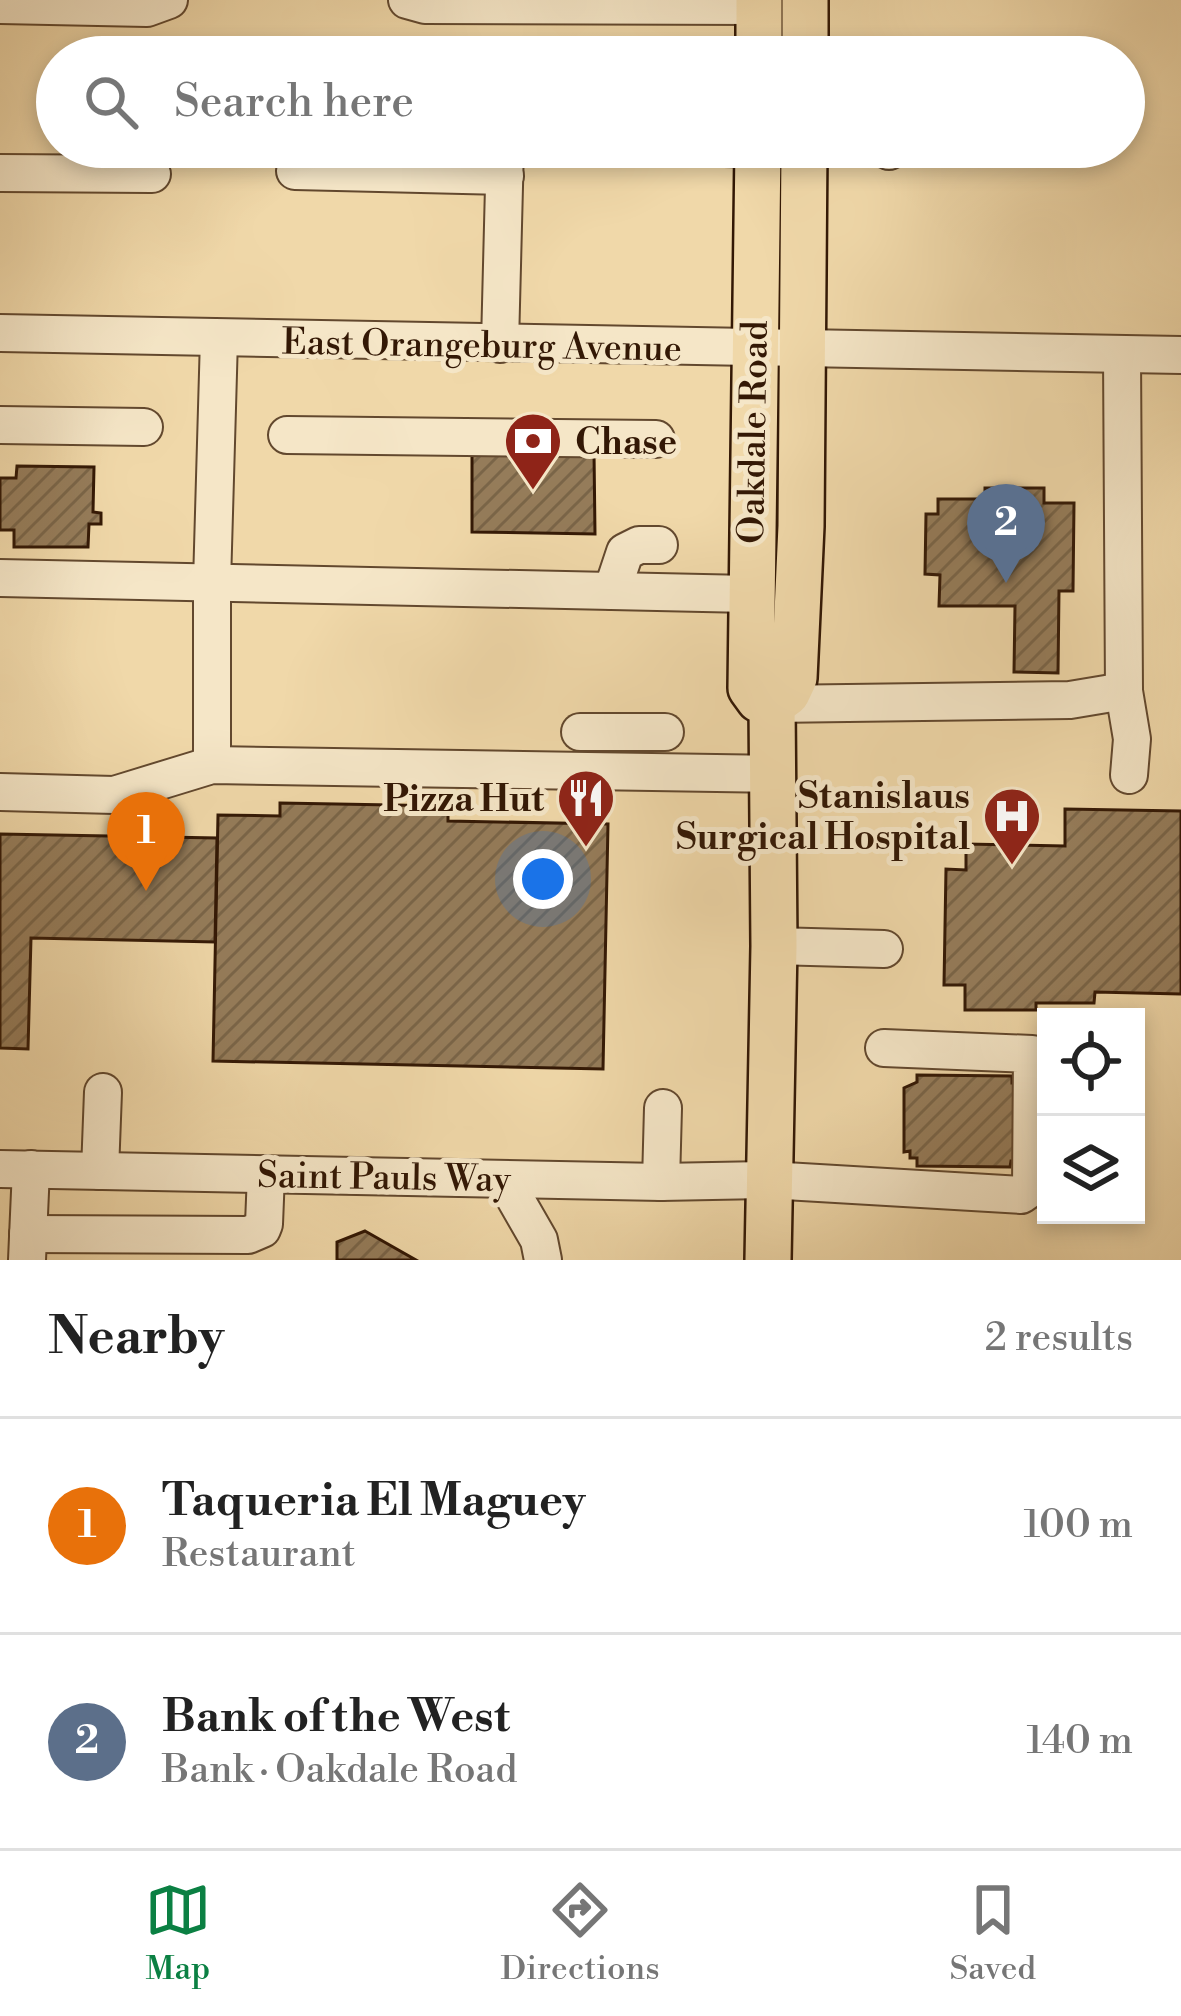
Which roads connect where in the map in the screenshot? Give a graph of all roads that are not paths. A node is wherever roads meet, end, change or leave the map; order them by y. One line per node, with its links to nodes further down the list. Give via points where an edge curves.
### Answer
1 (169, 0): 5 (street, via 147,8)
2 (407, 0): 4 (street)
3 (805, 0): 7 (main road)
4 (759, 3): 6 (main road)
5 (0, 5)
6 (759, 36)
7 (805, 36)
8 (358, 168): 12 (street)
9 (505, 168): 17 (street)
10 (758, 168): 18 (main road, Oakdale Road)
11 (804, 168): 19 (main road, Oakdale Road)
12 (295, 171)
13 (0, 173): 14 (street)
14 (152, 174)
15 (0, 333): 16 (street, East Orangeburg Avenue)
16 (219, 338): 17 (street, East Orangeburg Avenue); 28 (street)
17 (500, 344): 18 (street, East Orangeburg Avenue)
18 (753, 350): 19 (street, East Orangeburg Avenue); 30 (main road, Oakdale Road)
19 (801, 350): 20 (street, East Orangeburg Avenue); 32 (main road, Oakdale Road, via 794,678)
20 (1122, 354): 21 (street, East Orangeburg Avenue); 31 (street)
21 (1181, 355)
22 (0, 425): 23 (street)
23 (144, 427)
24 (287, 435): 25 (street)
25 (656, 439)
26 (658, 545): 29 (street, via 626,552)
27 (0, 578): 28 (street)
28 (212, 583): 29 (street); 35 (street)
29 (612, 591): 30 (street)
30 (749, 594): 32 (main road, Oakdale Road, via 751,688)
31 (1124, 691): 32 (street, via 1070,700); 37 (street)
32 (772, 704): 36 (main road, Oakdale Road)
33 (665, 732): 34 (street)
34 (580, 733)
35 (212, 765): 36 (street); 38 (street, via 114,795)
36 (773, 774): 39 (main road, Oakdale Road)
37 (1129, 776)
38 (0, 792)
39 (774, 946): 40 (street); 48 (main road, Oakdale Road)
40 (884, 950)
41 (884, 1048): 48 (street, Saint Pauls Way, via 1032,1054 1031,1188 1021,1195)
42 (103, 1092): 45 (street)
43 (662, 1108): 49 (street)
44 (16, 1169): 45 (street, Saint Pauls Way); 50 (street)
45 (100, 1171): 46 (street, Saint Pauls Way)
46 (266, 1174): 47 (street, Saint Pauls Way); 50 (street, via 264,1224 248,1235)
47 (504, 1179): 49 (street, Saint Pauls Way); 51 (street)
48 (768, 1180): 49 (street, Saint Pauls Way); 52 (main road, Oakdale Road)
49 (661, 1182)
50 (27, 1247)
51 (543, 1260)
52 (768, 1260)

